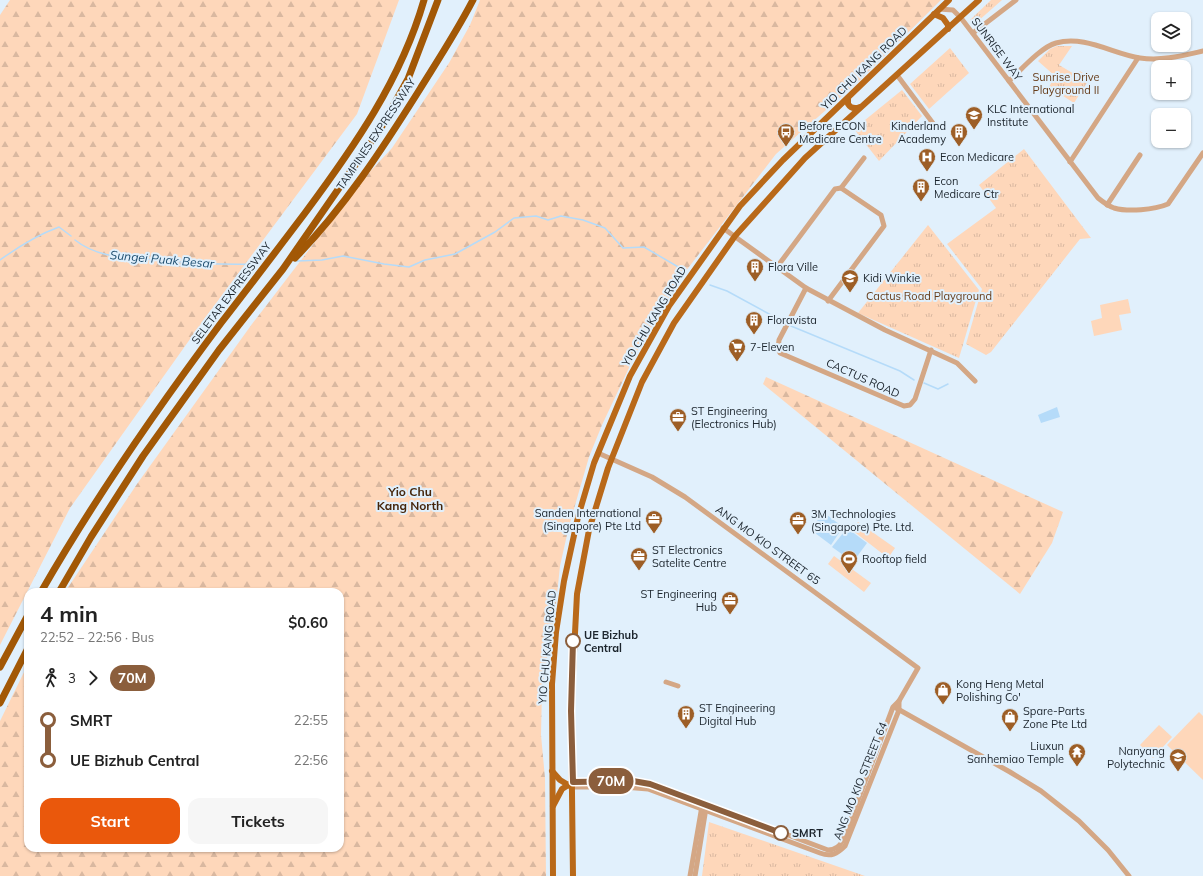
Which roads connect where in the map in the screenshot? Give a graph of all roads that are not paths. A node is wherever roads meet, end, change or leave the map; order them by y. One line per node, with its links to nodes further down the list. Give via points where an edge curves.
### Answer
1 (424, 0): 34 (highway, SELETAR EXPRESSWAY, via 418,23 396,73 371,120 337,170 176,383 131,447 78,527)
2 (438, 0): 27 (highway, via 408,79 382,126)
3 (473, 0): 27 (highway, TAMPINES EXPRESSWAY, via 394,131 360,180)
4 (949, 0): 7 (main road, YIO CHU KANG ROAD)
5 (979, 0): 8 (main road, YIO CHU KANG ROAD)
6 (1016, 0): 10 (street)
7 (936, 12): 8 (street, SUNRISE WAY, via 953,10); 9 (main road, via 948,25); 15 (main road, YIO CHU KANG ROAD)
8 (961, 18): 9 (main road, YIO CHU KANG ROAD); 10 (street, SUNRISE WAY)
9 (948, 29): 13 (main road, YIO CHU KANG ROAD)
10 (973, 32): 14 (street, SUNRISE WAY)
11 (1203, 51): 12 (street, via 1167,59)
12 (1138, 58): 14 (street, via 1105,47 1072,41 1057,43 1049,46); 21 (street)
13 (897, 76): 16 (main road, YIO CHU KANG ROAD); 17 (street)
14 (1009, 81): 21 (street, SUNRISE WAY)
15 (848, 98): 16 (main road, via 851,108); 24 (main road, YIO CHU KANG ROAD, via 783,160)
16 (861, 106): 25 (main road, YIO CHU KANG ROAD, via 805,158)
17 (936, 126)
18 (1203, 153): 23 (street, via 1168,204 1143,209 1117,209)
19 (1140, 155): 23 (street)
20 (864, 158): 22 (street)
21 (1070, 162): 23 (street, SUNRISE WAY, via 1098,198)
22 (841, 188): 26 (street, via 835,190); 29 (street, via 881,216 884,226)
23 (1107, 205)
24 (723, 228): 25 (street); 32 (main road, YIO CHU KANG ROAD, via 656,328 630,376)
25 (735, 236): 26 (street); 33 (main road, YIO CHU KANG ROAD, via 674,323 642,382)
26 (777, 267): 28 (street)
27 (283, 270): 35 (highway, via 219,350 143,456)
28 (806, 288): 29 (street); 30 (street, CACTUS ROAD, via 779,340 780,353 898,406 904,406 910,405 915,399)
29 (828, 301): 30 (street)
30 (931, 350): 31 (street, via 958,363)
31 (975, 381)
32 (598, 453): 33 (street, ANG MO KIO STREET 65); 44 (main road, YIO CHU KANG ROAD, via 578,518 558,618 552,684)
33 (611, 459): 39 (street, ANG MO KIO STREET 65, via 652,477 685,497); 45 (main road, YIO CHU KANG ROAD, via 589,530 576,594)
34 (43, 588)
35 (61, 588)
36 (24, 622): 38 (highway)
37 (24, 656): 42 (highway)
38 (0, 667)
39 (918, 668): 43 (street, ANG MO KIO STREET 64)
40 (666, 682): 41 (street)
41 (678, 686)
42 (0, 703)
43 (896, 708): 46 (street, ANG MO KIO STREET 64, via 846,846 839,853 826,855); 52 (street, via 1041,791 1080,821)
44 (552, 770): 45 (main road, via 560,780); 47 (main road, YIO CHU KANG ROAD)
45 (571, 785): 46 (street, ANG MO KIO STREET 64, via 648,789); 47 (main road, via 559,793); 49 (main road, YIO CHU KANG ROAD)
46 (704, 806): 50 (street); 51 (street)
47 (552, 810): 48 (main road, YIO CHU KANG ROAD)
48 (553, 876)
49 (573, 876)
50 (690, 876)
51 (695, 876)
52 (1129, 876)

